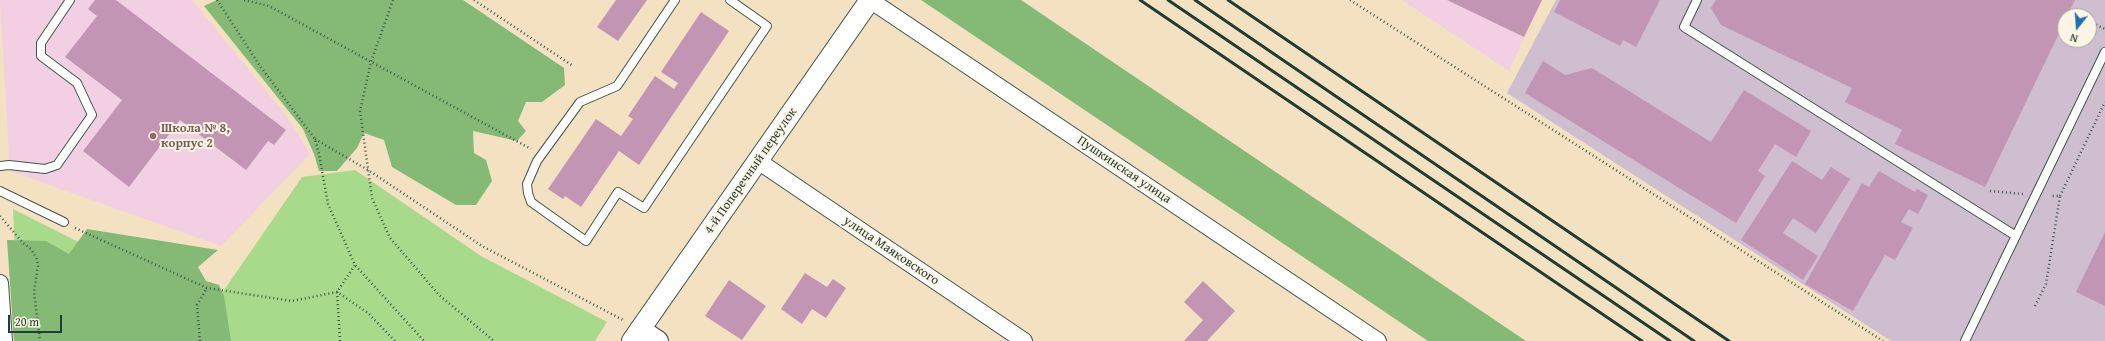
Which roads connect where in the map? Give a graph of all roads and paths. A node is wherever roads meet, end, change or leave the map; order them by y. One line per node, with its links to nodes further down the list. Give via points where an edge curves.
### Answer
1 (70, 0): 18 (lane, via 41,43 41,56 77,83 92,115 57,165 45,169)
2 (217, 0): 15 (path, via 260,66)
3 (244, 0): 12 (path, via 269,6)
4 (393, 0): 12 (path)
5 (474, 0): 13 (path)
6 (675, 0): 16 (lane, via 617,86 580,102)
7 (730, 0): 16 (lane, via 767,26 644,208 618,192 586,241 531,202 527,184)
8 (870, 0): 17 (street, 4-й Поперечный переулок); 42 (street, Пушкинская улица)
9 (1350, 0): 43 (path)
10 (1697, 0): 26 (lane, via 1684,27)
11 (2105, 52): 22 (lane)
12 (371, 62): 16 (path); 19 (path, via 360,110)
13 (573, 66)
14 (2105, 102): 23 (path)
15 (315, 139): 19 (path); 27 (path, via 328,204)
16 (541, 156)
17 (758, 161): 32 (street, 4-й Поперечный переулок); 41 (street, улица Маяковского)
18 (0, 166)
19 (368, 170): 32 (path, via 482,246); 39 (path, via 372,198 390,238 439,295)
20 (0, 191): 25 (lane)
21 (1990, 191): 22 (path)
22 (2036, 195): 23 (path); 26 (lane)
23 (2060, 196): 31 (path, via 2046,284)
24 (0, 216): 34 (path, via 23,243 31,248 37,259 34,292)
25 (64, 222): 29 (path)
26 (2016, 236): 44 (lane)
27 (355, 265): 30 (path); 38 (path)
28 (0, 283): 33 (street)
29 (207, 288): 30 (path, via 292,301); 35 (path, via 196,305)
30 (337, 292): 36 (path); 37 (path, via 368,313)
31 (2035, 306)
32 (636, 335): 40 (street)
33 (4, 341)
34 (40, 341)
35 (200, 341)
36 (340, 341)
37 (395, 341)
38 (424, 341)
39 (494, 341)
40 (658, 341)
41 (1024, 341)
42 (1378, 341)
43 (1883, 341)
44 (1965, 341)

